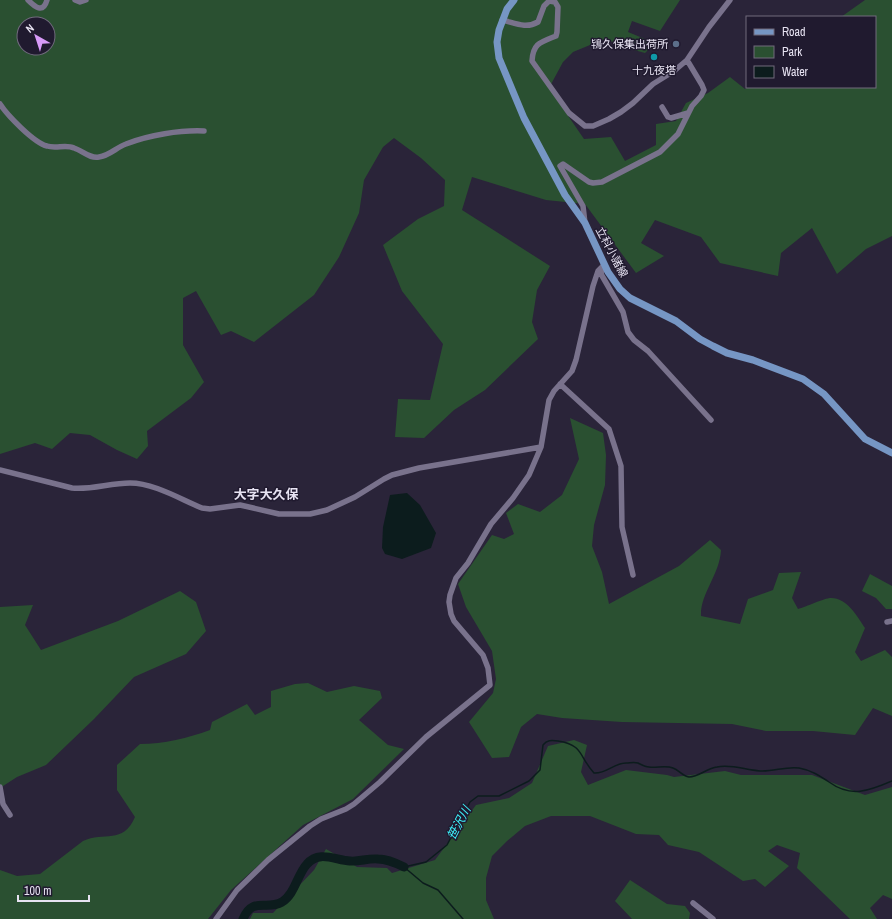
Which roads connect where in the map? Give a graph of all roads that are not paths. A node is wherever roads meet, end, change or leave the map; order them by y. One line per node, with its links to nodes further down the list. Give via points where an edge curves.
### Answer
1 (28, 0): 2 (street, via 40,8 46,5)
2 (47, 0)
3 (75, 0): 4 (street)
4 (86, 0)
5 (514, 0): 7 (main road, 立科小諸線)
6 (730, 0): 8 (street)
7 (502, 20): 8 (street, via 532,26 538,22 544,6 549,1 555,2 558,7 556,36 537,44 532,61 570,113 585,126 600,124 621,112 653,84); 13 (main road, 立科小諸線, via 497,49 507,80 553,174)
8 (687, 60): 11 (street, via 704,90)
9 (0, 104): 12 (street, via 10,118 47,146 72,147 93,158 149,136 192,130)
10 (662, 107): 11 (street, via 671,118)
11 (688, 113): 13 (street, via 678,134 660,152 602,182 589,182 561,164 583,206)
12 (204, 131)
13 (585, 223): 14 (main road, 立科小諸線)
14 (604, 265): 15 (street, via 598,271 593,286 572,371); 16 (street, via 601,274 623,312 628,332); 18 (main road, 立科小諸線, via 620,289 630,298 676,321 700,339 727,353 797,376 817,388 865,438)
15 (560, 384): 17 (street, via 547,407); 20 (street, via 609,429 621,466 622,527)
16 (711, 420)
17 (541, 447): 19 (street, via 392,475 355,497 327,510 310,514 279,514 240,505 202,508 140,484 72,488); 24 (street, via 529,475 491,524 456,578 450,595 450,614 483,655 490,685 426,737 354,804 310,826 268,860 237,890)
18 (892, 453)
19 (0, 470)
20 (633, 575)
21 (0, 787): 22 (street, via 3,804)
22 (10, 815)
23 (693, 903): 25 (street)
24 (216, 919)
25 (713, 919)

